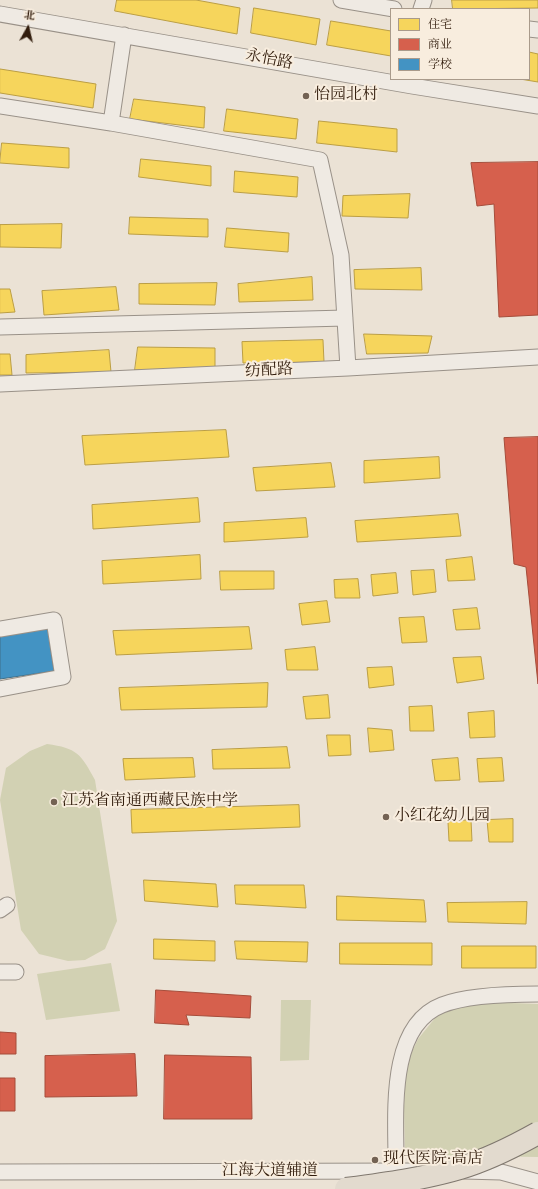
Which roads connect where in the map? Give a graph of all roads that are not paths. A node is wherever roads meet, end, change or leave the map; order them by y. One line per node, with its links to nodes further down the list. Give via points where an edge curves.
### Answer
1 (341, 0): 2 (street)
2 (390, 8)
3 (0, 14): 4 (street, 永怡路)
4 (124, 35): 5 (street, 永怡路); 10 (street)
5 (390, 79)
6 (394, 80): 7 (street, 永怡路)
7 (412, 83): 9 (street, 永怡路)
8 (0, 106): 10 (street)
9 (538, 106)
10 (111, 122): 11 (street, via 320,160 341,255)
11 (345, 318): 12 (street); 14 (street)
12 (0, 327)
13 (538, 357): 14 (street, 纺配路)
14 (348, 368): 15 (street, 纺配路)
15 (0, 384)
16 (0, 629): 17 (street, via 54,620 63,677)
17 (0, 689)
18 (0, 972): 19 (street)
19 (16, 972)
20 (538, 994): 22 (street, via 458,1000 440,1005 423,1017 401,1054 398,1069)
21 (538, 1133): 25 (highway, bridge, via 508,1150 461,1168 397,1182)
22 (396, 1171): 23 (street, 江海大道辅道); 24 (street, 江海大道辅道, via 502,1172)
23 (0, 1172)
24 (538, 1182)
25 (346, 1189)

